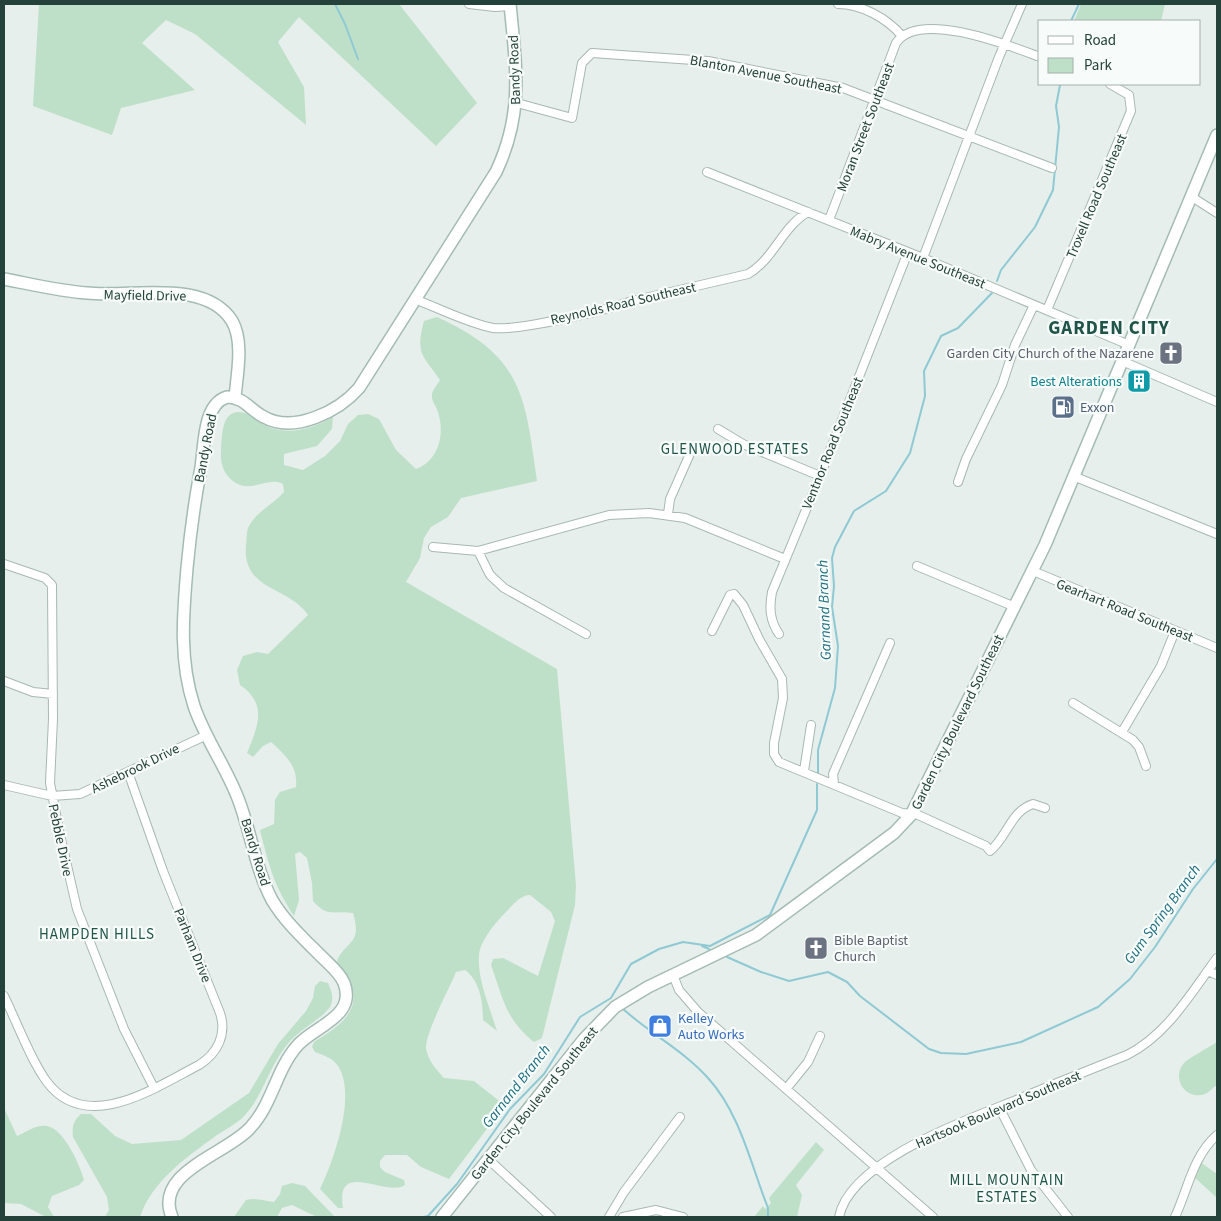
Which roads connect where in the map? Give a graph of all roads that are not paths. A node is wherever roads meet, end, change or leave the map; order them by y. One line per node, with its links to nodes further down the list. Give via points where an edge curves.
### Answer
1 (469, 4): 4 (street)
2 (838, 4): 5 (street, via 860,7 892,25)
3 (1022, 4): 6 (street)
4 (510, 5): 10 (street, Bandy Road)
5 (902, 36): 6 (street, via 916,30 939,30); 9 (street, Moran Street Southeast, via 896,43)
6 (1005, 44): 7 (street); 11 (street)
7 (1038, 56)
8 (1114, 85): 24 (street, Troxell Road Southeast, via 1129,95 1132,111)
9 (876, 102): 10 (street, Blanton Avenue Southeast, via 826,84 708,61 598,53 583,60 572,118); 11 (street, Blanton Avenue Southeast); 18 (street, Moran Street Southeast)
10 (517, 103): 22 (street, Bandy Road, via 504,155 496,172)
11 (970, 135): 13 (street, Blanton Avenue Southeast); 20 (street)
12 (1217, 135): 15 (street, Garden City Boulevard Southeast)
13 (1052, 168)
14 (707, 172): 16 (street, Mabry Avenue Southeast)
15 (1192, 197): 17 (street); 25 (street, Garden City Boulevard Southeast)
16 (808, 212): 18 (street, Mabry Avenue Southeast); 22 (street, Reynolds Road Southeast, via 794,222 762,264 748,274 618,306 549,321 495,328)
17 (1217, 213)
18 (829, 220): 19 (street, Mabry Avenue Southeast)
19 (908, 252): 20 (street, Mabry Avenue Southeast); 31 (street, Ventnor Road Southeast)
20 (923, 258): 23 (street, Mabry Avenue Southeast)
21 (4, 279): 27 (street, Mayfield Drive, via 87,293 183,294 206,300 221,309 236,329)
22 (414, 299): 27 (street, Bandy Road, via 367,376 341,404 314,417 279,422 262,416)
23 (1034, 305): 24 (street, Mabry Avenue Southeast); 33 (street)
24 (1047, 310): 25 (street, Mabry Avenue Southeast)
25 (1129, 345): 26 (street, Garden City Boulevard Southeast)
26 (1122, 361): 28 (street); 32 (street, Garden City Boulevard Southeast)
27 (235, 397): 54 (street, Bandy Road, via 218,401 208,422 192,520 183,611 186,669 194,704)
28 (1217, 402)
29 (718, 429): 31 (street, via 743,444)
30 (693, 447): 34 (street, via 670,499)
31 (820, 476): 38 (street, Ventnor Road Southeast)
32 (1073, 476): 35 (street); 41 (street, Garden City Boulevard Southeast)
33 (958, 482)
34 (668, 514): 37 (street, via 609,515); 38 (street, via 712,528)
35 (1217, 534)
36 (433, 547): 37 (street)
37 (478, 551): 45 (street, via 490,575 504,588)
38 (785, 559): 46 (street, Ventnor Road Southeast, via 770,601 772,622)
39 (4, 564): 50 (street, Pebble Drive, via 45,578 53,590)
40 (917, 566): 42 (street)
41 (1033, 571): 42 (street, Garden City Boulevard Southeast); 44 (street, Gearhart Road Southeast)
42 (1015, 607): 62 (street, Garden City Boulevard Southeast)
43 (712, 631): 56 (street, via 730,595 734,594 782,678 783,698 774,754 779,762)
44 (1175, 631): 48 (street, Gearhart Road Southeast); 53 (street, via 1161,666)
45 (586, 634)
46 (779, 634)
47 (890, 643): 58 (street, via 833,774)
48 (1217, 648)
49 (4, 682): 50 (street, via 33,692)
50 (53, 694): 60 (street, Pebble Drive)
51 (1074, 703): 53 (street)
52 (811, 724): 56 (street)
53 (1122, 732): 55 (street, via 1139,747)
54 (207, 735): 57 (street, Ashebrook Drive); 76 (street, Bandy Road, via 237,795 274,904 342,979 347,993 341,1012 296,1047 250,1128 176,1182 168,1202)
55 (1146, 766)
56 (804, 771): 58 (street)
57 (128, 772): 60 (street, Ashebrook Drive, via 91,790); 69 (street, Parham Drive, via 223,1028 218,1046 208,1060)
58 (834, 784): 62 (street)
59 (4, 785): 60 (street, Ashebrook Drive)
60 (52, 796): 69 (street, Pebble Drive, via 77,909 124,1029)
61 (1045, 808): 62 (street, via 1033,804 1021,811 1010,823 1000,843 990,851 986,846 916,814)
62 (911, 815): 66 (street, Garden City Boulevard Southeast, via 894,833 769,926)
63 (1217, 958): 64 (street, Hartsook Boulevard Southeast)
64 (1208, 971): 65 (street); 71 (street, Hartsook Boulevard Southeast, via 1166,1026 1147,1043 1127,1055)
65 (1217, 975)
66 (673, 976): 70 (street, via 679,990 692,1005); 74 (street, Garden City Boulevard Southeast, via 626,999 603,1018)
67 (4, 996): 69 (street, Parham Drive, via 42,1075 61,1096 80,1104 99,1106 124,1102)
68 (820, 1036): 70 (street, via 808,1062)
69 (154, 1088)
70 (786, 1088): 75 (street)
71 (999, 1107): 75 (street, Hartsook Boulevard Southeast, via 922,1140); 84 (street, via 1031,1170)
72 (680, 1117): 79 (street)
73 (1217, 1135): 85 (street, via 1206,1146 1194,1167)
74 (488, 1159): 77 (street, Garden City Boulevard Southeast); 78 (street)
75 (877, 1168): 82 (street, Hartsook Boulevard Southeast, via 848,1197); 83 (street)
76 (172, 1217)
77 (442, 1217)
78 (551, 1217)
79 (609, 1217)
80 (623, 1217): 81 (street, via 656,1210)
81 (683, 1217)
82 (839, 1217)
83 (933, 1217)
84 (1068, 1217)
85 (1174, 1217)

